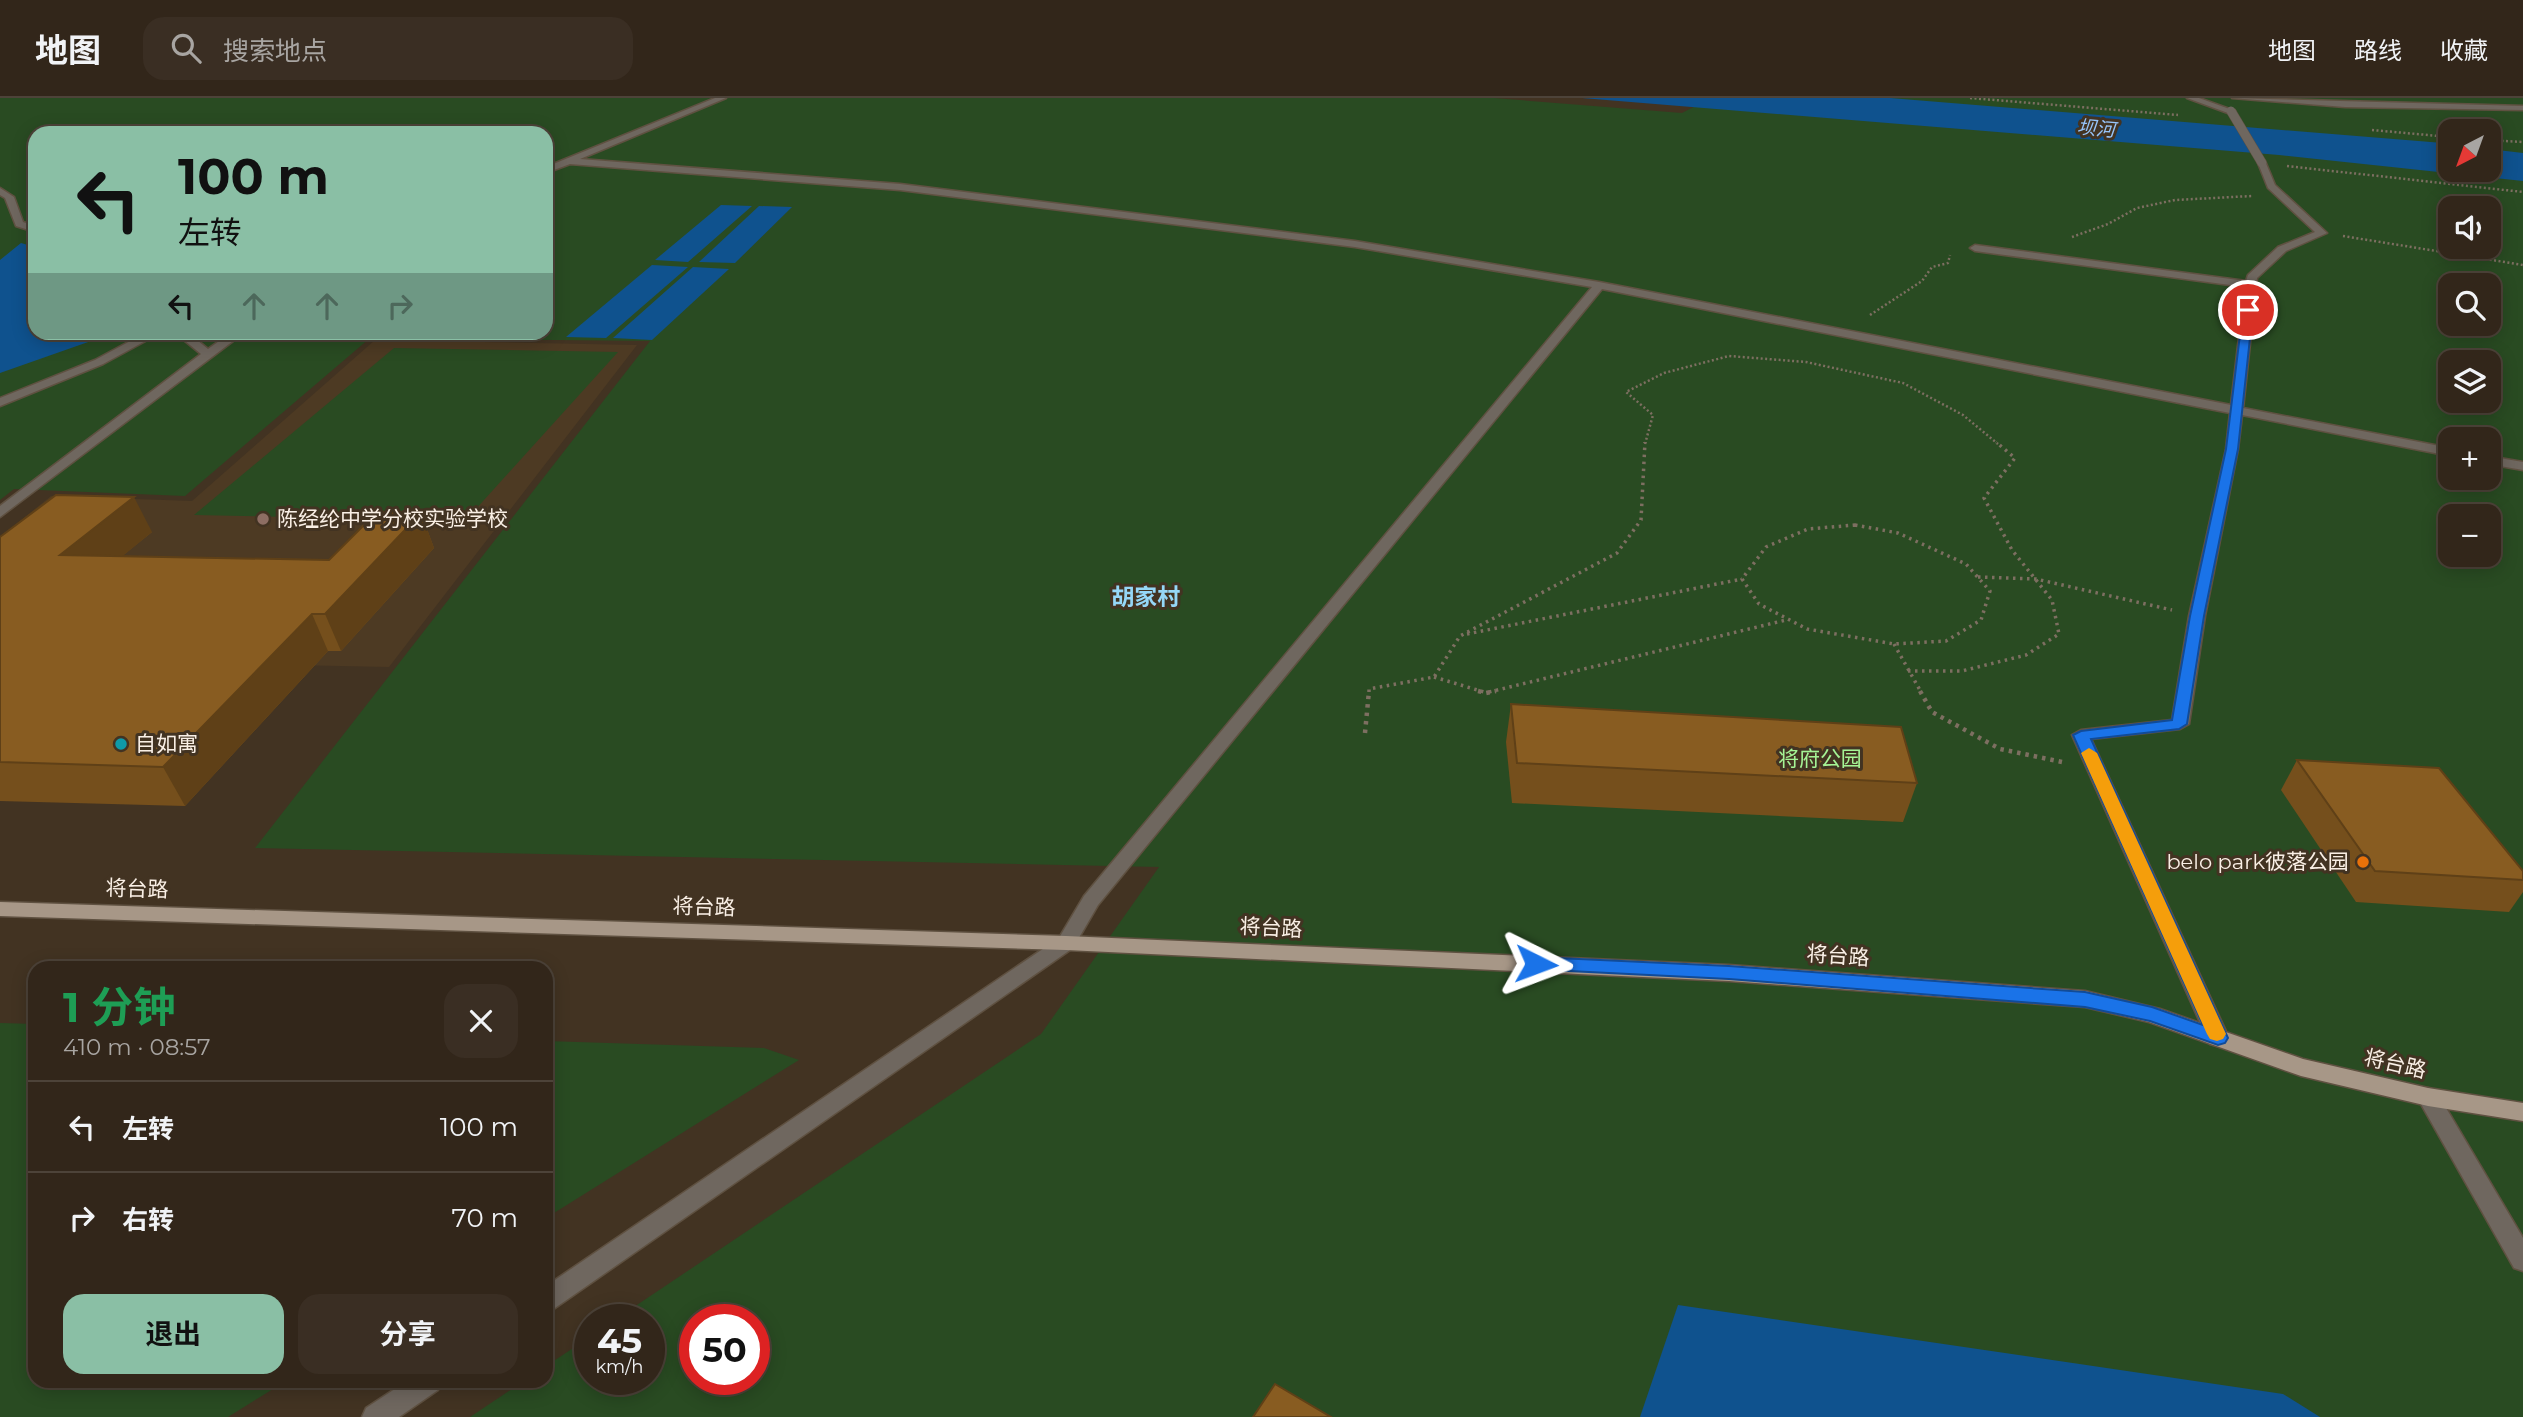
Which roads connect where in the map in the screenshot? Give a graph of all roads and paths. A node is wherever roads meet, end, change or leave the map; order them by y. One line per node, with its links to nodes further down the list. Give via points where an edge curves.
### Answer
1 (722, 98): 7 (street)
2 (2191, 98): 8 (street, bridge, via 2231,111)
3 (2236, 98): 4 (street)
4 (2523, 108)
5 (2501, 141): 6 (path)
6 (2523, 142)
7 (570, 160): 9 (street); 19 (street, via 900,187 1355,244)
8 (2262, 163): 11 (street); 12 (path)
9 (553, 167)
10 (0, 191): 13 (street, via 9,197 19,224)
11 (2276, 191): 14 (street); 17 (path, via 2137,208)
12 (2523, 192)
13 (28, 227)
14 (2322, 233): 18 (path); 20 (street, via 2282,249 2252,278)
15 (1975, 248): 17 (street)
16 (1951, 255): 21 (path, via 1948,263 1931,267 1922,281)
17 (2038, 256): 20 (street)
18 (2523, 265)
19 (1599, 285): 21 (street); 44 (street, via 1091,901)
20 (2252, 285): 27 (street)
21 (1844, 335): 27 (street)
22 (142, 340): 26 (street)
23 (190, 340): 25 (street)
24 (228, 340): 25 (street)
25 (208, 354): 31 (street)
26 (0, 402)
27 (2236, 412): 28 (street); 35 (street)
28 (2438, 451)
29 (2501, 462): 30 (street)
30 (2523, 466)
31 (0, 513)
32 (1977, 577): 33 (path, via 1966,565 1899,533 1855,525 1808,529 1766,547); 34 (path); 38 (path, via 1990,591 1981,620 1946,641)
33 (1742, 579): 36 (path, via 1759,604); 37 (path)
34 (2036, 579): 35 (path); 37 (path, via 2012,550 1984,498 2015,458 1963,415 1903,383 1806,362 1729,356 1664,373 1626,392 1653,415 1645,441 1641,520 1617,553); 39 (path, via 2052,600 2059,634 2026,655 1975,668)
35 (2197, 616): 42 (street, via 2179,724 2081,735)
36 (1788, 619): 38 (path, via 1807,629); 40 (path, via 1486,693)
37 (1460, 636): 40 (path)
38 (1894, 644): 39 (path)
39 (1908, 671): 42 (path, via 1932,712 2000,749)
40 (1434, 677): 41 (path, via 1369,689)
41 (1365, 733)
42 (2097, 769): 45 (street)
43 (0, 909): 44 (main road, 将台路)
44 (1066, 943): 45 (main road, 将台路, via 1729,973 2085,999); 49 (street)
45 (2218, 1038): 46 (main road, 将台路, via 2301,1067)
46 (2428, 1097): 47 (main road, 将台路); 48 (street)
47 (2523, 1112)
48 (2523, 1260)
49 (553, 1295)
50 (419, 1388): 51 (street)
51 (376, 1417)

